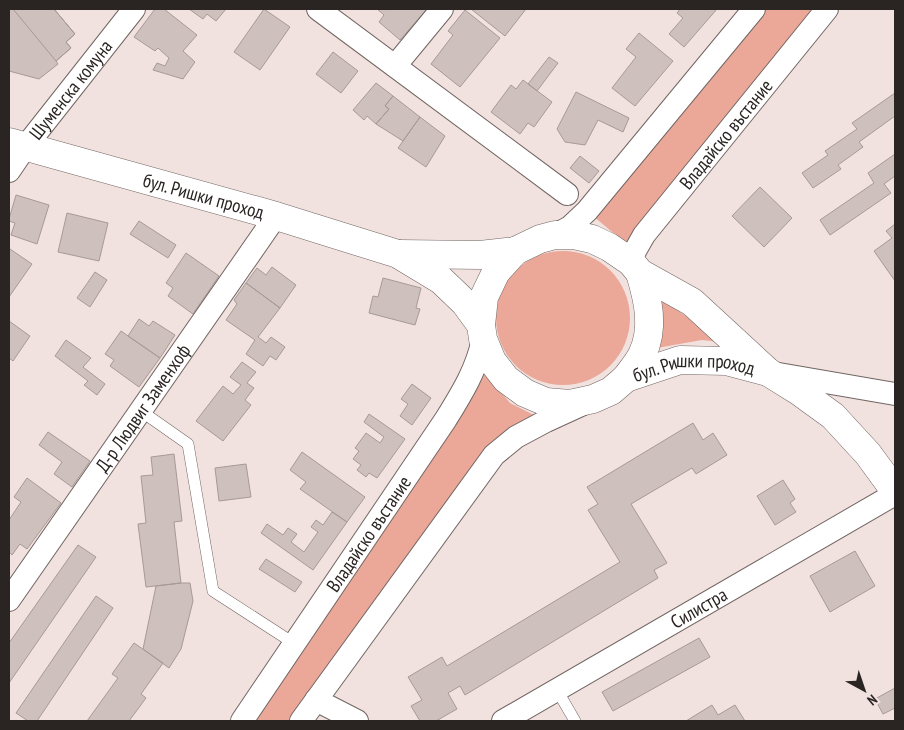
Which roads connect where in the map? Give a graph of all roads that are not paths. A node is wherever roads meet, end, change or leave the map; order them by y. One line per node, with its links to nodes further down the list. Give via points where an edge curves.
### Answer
1 (134, 9): 7 (street, Шуменска комуна)
2 (318, 9): 6 (street)
3 (442, 9): 6 (street)
4 (754, 9): 11 (street, via 587,211 570,227)
5 (827, 9): 14 (street, Владайско въстание, via 644,235 635,251)
6 (395, 66): 9 (street)
7 (17, 144): 8 (street, Шуменска комуна); 10 (main road, бул. Ришки проход)
8 (9, 171)
9 (567, 194)
10 (276, 216): 13 (main road, бул. Ришки проход); 20 (street, Д-р Людвиг Заменхоф)
11 (555, 235): 12 (main road, бул. Ришки проход); 14 (main road, бул. Ришки проход, via 592,239 609,247)
12 (515, 251): 13 (main road, бул. Ришки проход, via 480,255); 15 (main road, via 496,272 484,297)
13 (398, 254): 15 (main road, бул. Ришки проход, via 441,280 465,303)
14 (635, 268): 16 (main road, бул. Ришки проход, via 692,302); 17 (main road, via 649,308 650,327 642,355)
15 (482, 332): 19 (main road, бул. Ришки проход, via 492,361 524,394 546,402 570,404); 23 (street, Владайско въстание, via 480,356 446,419)
16 (768, 372): 17 (main road, бул. Ришки проход, via 726,361 680,360); 18 (street); 21 (main road, бул. Ришки проход, via 832,416 868,454)
17 (626, 378): 19 (main road, бул. Ришки проход, via 611,391)
18 (895, 394)
19 (593, 399): 25 (street, via 516,437 494,455)
20 (141, 411): 22 (street, Д-р Людвиг Заменхоф); 23 (lane, via 188,444 213,590)
21 (895, 493): 24 (street, Силистра)
22 (9, 600)
23 (295, 644): 26 (street, Владайско въстание)
24 (557, 690): 29 (street, Силистра); 30 (lane)
25 (316, 700): 27 (street); 28 (street)
26 (242, 721)
27 (301, 721)
28 (357, 721)
29 (503, 721)
30 (574, 721)

